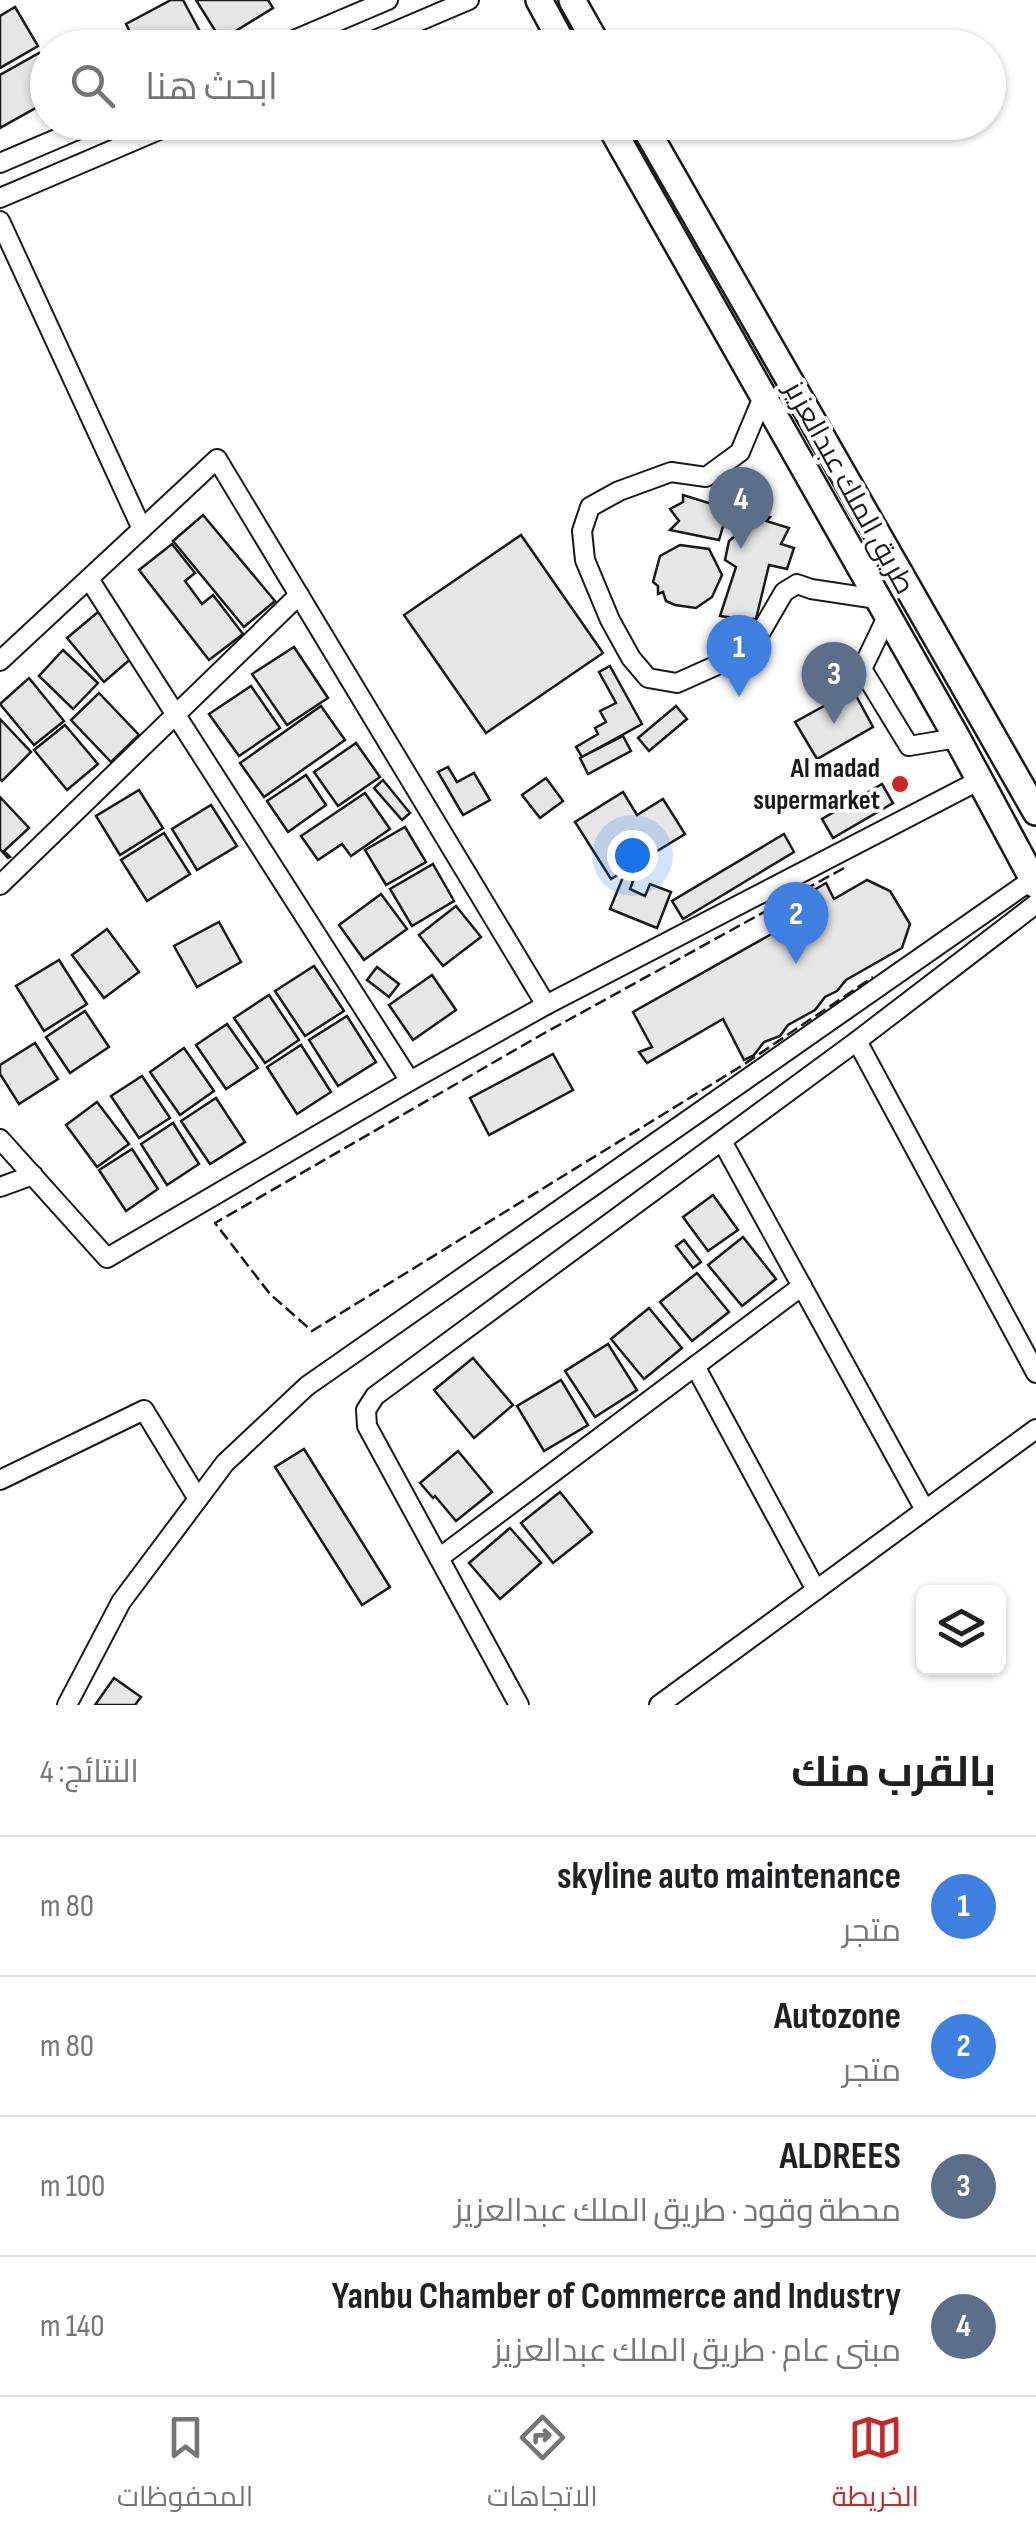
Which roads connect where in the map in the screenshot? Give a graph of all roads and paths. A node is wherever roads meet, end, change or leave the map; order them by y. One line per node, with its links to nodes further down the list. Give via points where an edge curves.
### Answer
1 (388, 0): 5 (street)
2 (469, 0): 6 (street)
3 (572, 0): 8 (highway)
4 (539, 1): 7 (highway)
5 (317, 30)
6 (398, 30)
7 (555, 30)
8 (589, 30)
9 (54, 140): 13 (street)
10 (136, 140): 14 (street)
11 (618, 140): 16 (highway, طريق الملك عبدالعزيز)
12 (652, 140): 25 (highway, طريق الملك عبدالعزيز)
13 (0, 163)
14 (0, 198)
15 (0, 221): 17 (street)
16 (762, 397): 20 (highway, طريق الملك عبدالعزيز); 20 (street, via 740,452 706,477 671,472 590,507 582,531 584,560 630,658 648,678 677,683 755,642 784,592 797,584)
17 (142, 529): 18 (street); 19 (street, via 217,459)
18 (89, 578): 21 (street); 22 (street)
19 (300, 596): 22 (street); 28 (street)
20 (882, 608): 23 (highway, طريق الملك عبدالعزيز); 23 (street, via 862,669 874,692 908,746)
21 (0, 661)
22 (175, 716): 26 (street); 30 (street)
23 (957, 738): 24 (highway, طريق الملك عبدالعزيز)
24 (978, 781): 27 (highway, طريق الملك عبدالعزيز); 28 (street)
25 (1036, 812)
26 (0, 886)
27 (1035, 890): 29 (street); 40 (street, via 308,1386 224,1463)
28 (546, 1005): 30 (street)
29 (857, 1041): 32 (street); 37 (street)
30 (410, 1082): 33 (street, via 107,1258)
31 (0, 1139): 33 (street)
32 (722, 1140): 35 (street); 42 (street, via 375,1396 366,1410 367,1426)
33 (32, 1176): 34 (street)
34 (0, 1187)
35 (802, 1286): 36 (street); 41 (street)
36 (696, 1366): 42 (street); 43 (street)
37 (1036, 1373)
38 (1036, 1429): 41 (street)
39 (0, 1480): 40 (street, via 144,1410)
40 (198, 1499): 44 (street, via 121,1602)
41 (925, 1510): 43 (street)
42 (440, 1558): 45 (street)
43 (816, 1590): 46 (street)
44 (67, 1705)
45 (520, 1705)
46 (658, 1705)

